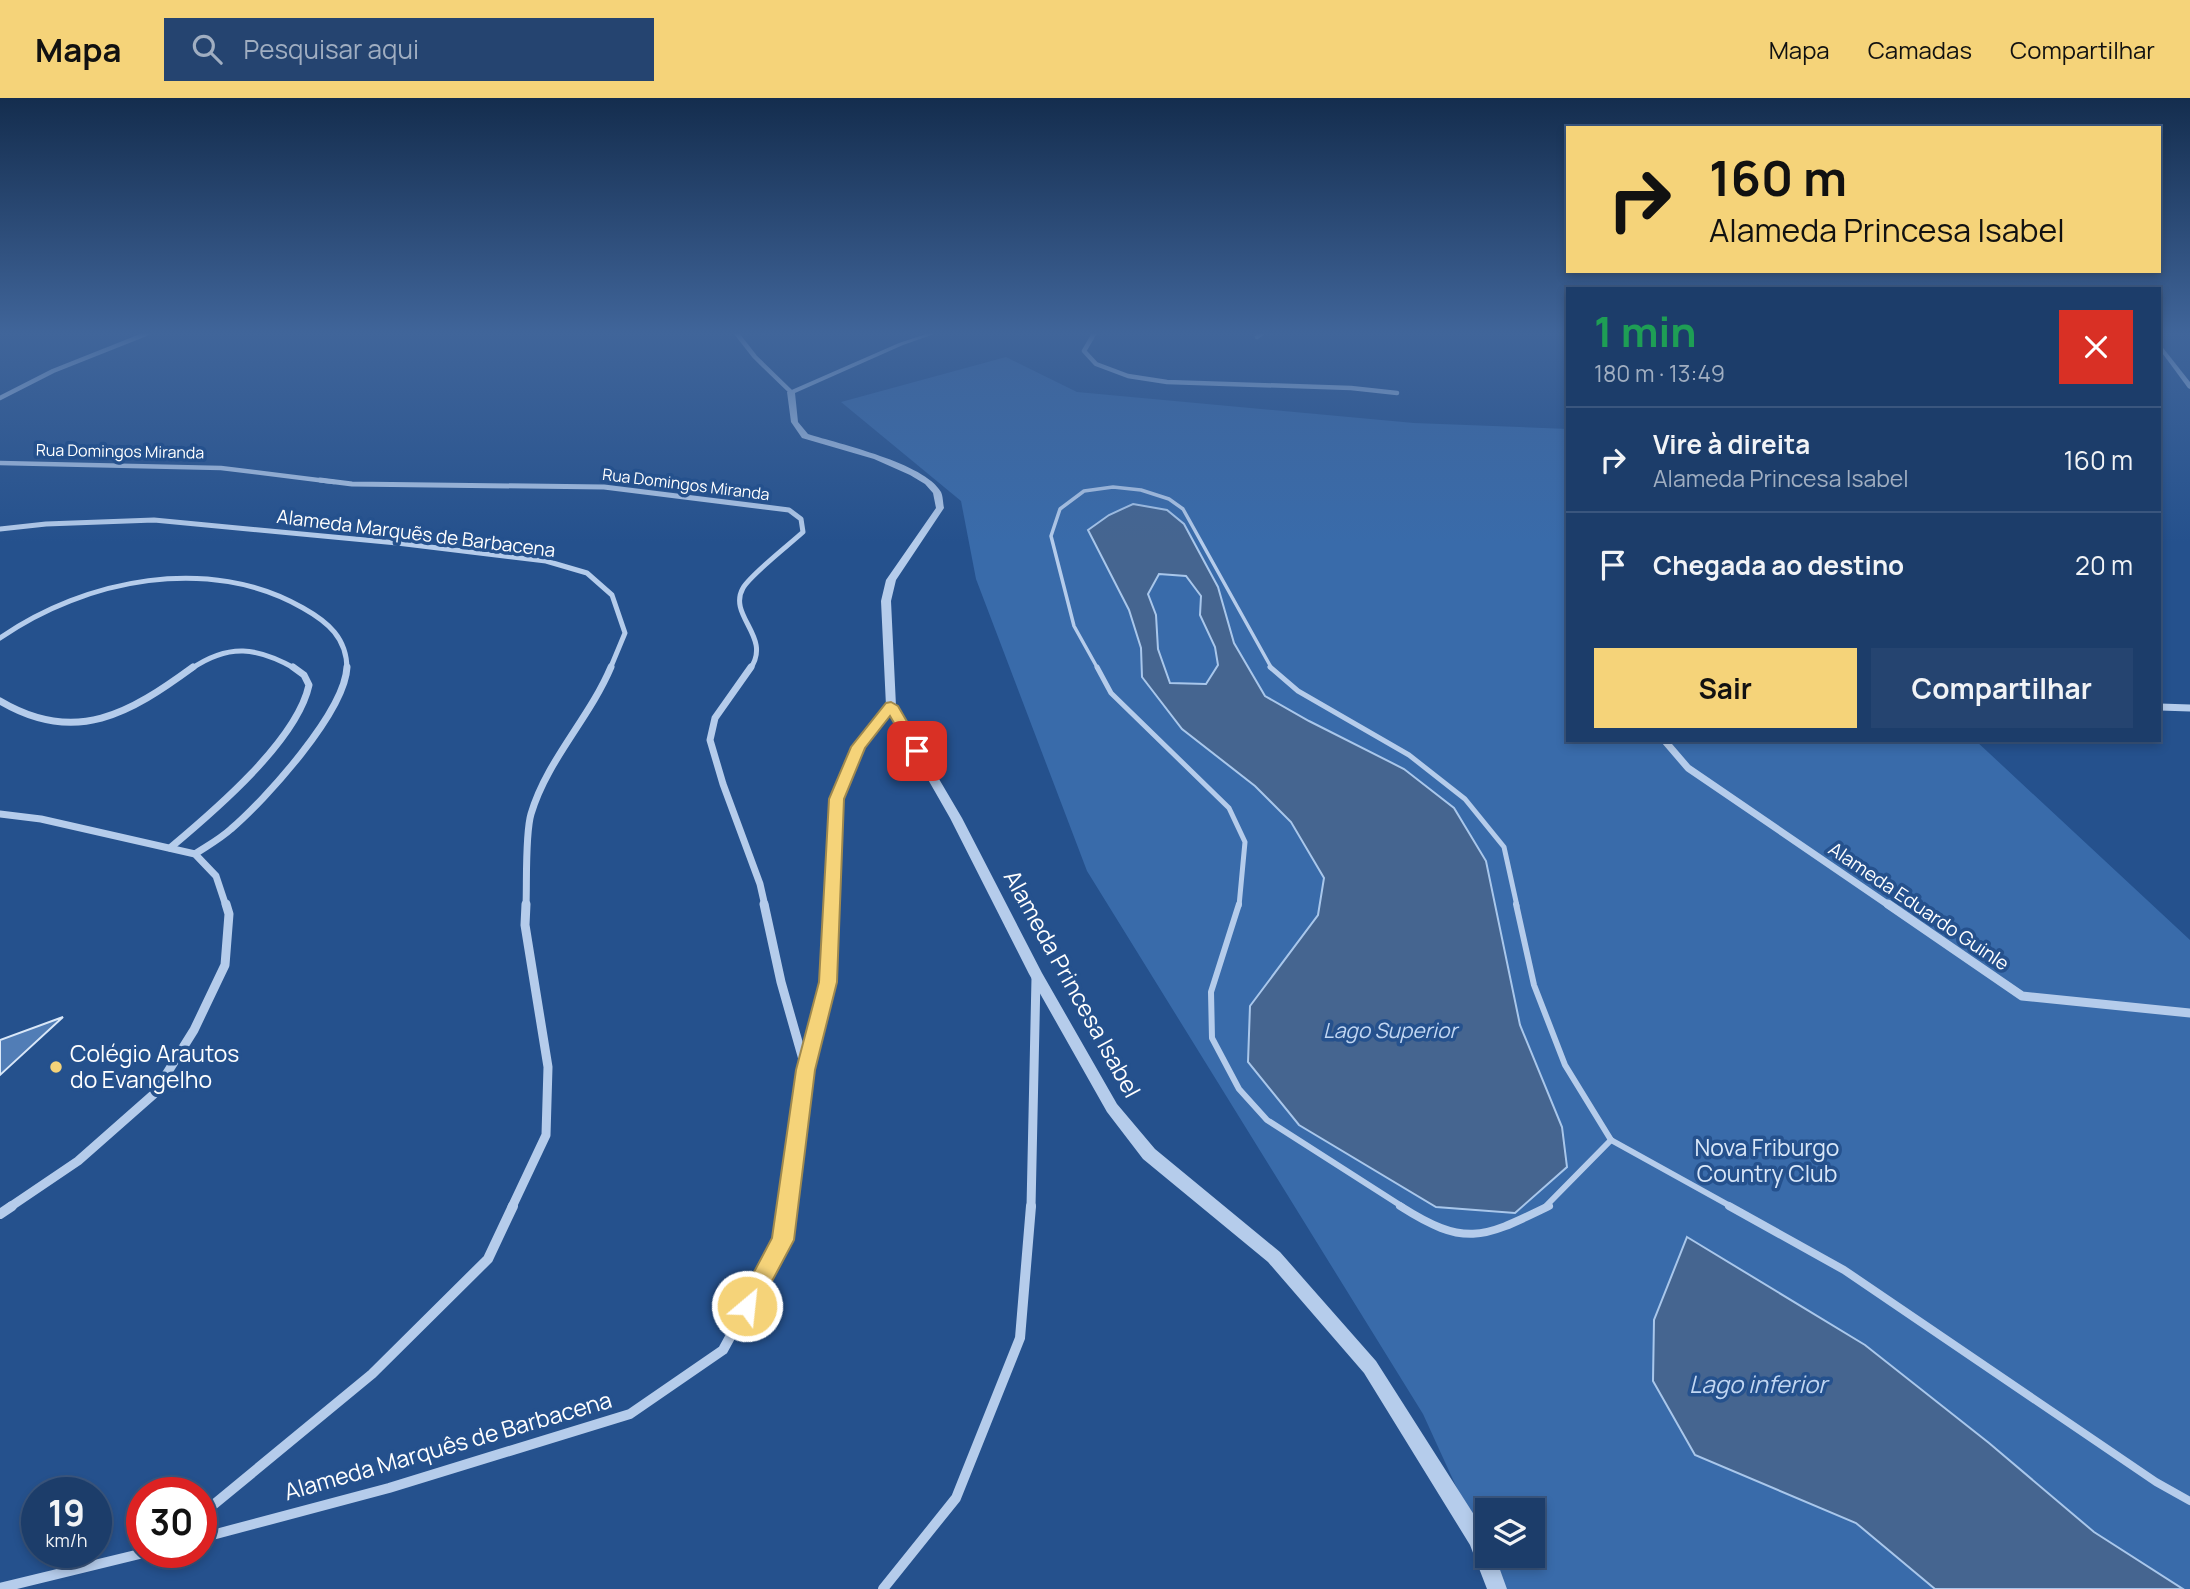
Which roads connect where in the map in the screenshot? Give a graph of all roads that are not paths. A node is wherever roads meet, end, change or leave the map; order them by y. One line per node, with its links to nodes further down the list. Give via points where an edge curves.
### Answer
1 (792, 404): 6 (street, via 794,425 805,436 892,463 920,477 938,493 940,508 891,580 886,601)
2 (0, 463): 15 (street, Rua Domingos Miranda, via 221,468 364,485 604,487 789,510 801,519 803,532 743,587 738,600 757,643 755,660 715,718 710,740 760,884)
3 (0, 529): 19 (street, Alameda Marquẽs de Barbacena, via 154,520 547,561 587,573 612,595 625,633 601,690 551,768 530,816 525,925 548,1067 547,1135 488,1259 372,1374)
4 (0, 638): 12 (street, via 63,601 124,585 197,578 242,584 294,600 328,624 345,648 346,682 281,776 230,830)
5 (0, 701): 11 (street, via 22,714 60,723 110,715 147,701 202,661 248,650 267,653 303,673 309,685 307,699 290,724 229,799)
6 (891, 706): 13 (street, Alameda Princesa Isabel, via 956,817); 15 (street, Alameda Marquês de Barbacena, via 859,747 836,799 828,982)
7 (2161, 707): 8 (street)
8 (2190, 708)
9 (1666, 742): 14 (street, Alameda Eduardo Guinle, via 1688,768 2022,996)
10 (0, 814): 11 (street, via 41,818)
11 (170, 848): 12 (street)
12 (195, 854): 17 (street, via 216,876 229,914 225,965 194,1030 153,1094 78,1161)
13 (1036, 974): 23 (street, via 1033,1186 1020,1338 956,1498); 24 (street, Alameda Princesa Isabel, via 1112,1108 1149,1154 1274,1257 1370,1367 1478,1539)
14 (2190, 1013)
15 (806, 1070): 20 (street, Alameda Marquês de Barbacena, via 783,1240 723,1350 630,1414 389,1488)
16 (1611, 1140): 16 (lane, via 1550,1205 1498,1231 1472,1235 1432,1226 1267,1120 1239,1089 1212,1038 1211,992 1239,909 1245,842 1229,808 1111,694 1074,626 1051,536 1060,509 1084,491 1113,487 1141,490 1183,509 1271,668 1298,691 1409,755 1465,799 1504,847 1534,985 1565,1065); 18 (lane, via 1844,1270)
17 (0, 1214)
18 (2190, 1501)
19 (217, 1502)
20 (217, 1534)
21 (126, 1557): 22 (street)
22 (0, 1588)
23 (883, 1589)
24 (1497, 1589)

